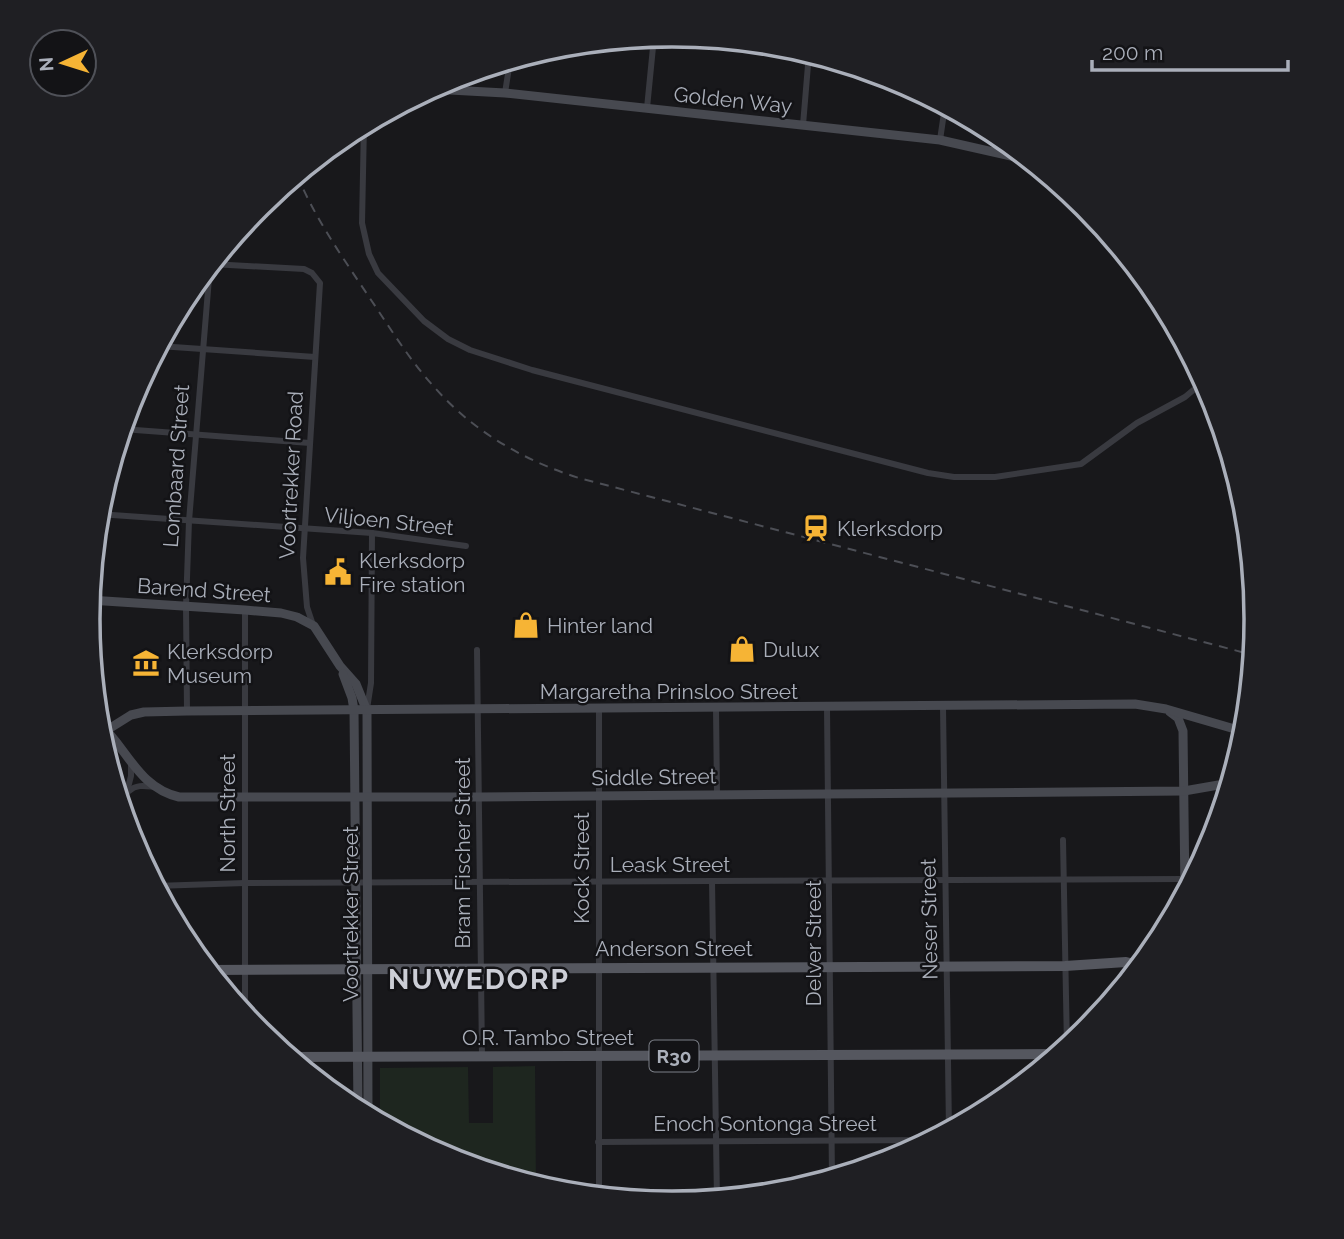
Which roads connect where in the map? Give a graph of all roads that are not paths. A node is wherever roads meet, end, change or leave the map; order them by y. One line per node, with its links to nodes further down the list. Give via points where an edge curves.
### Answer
1 (653, 48): 6 (street)
2 (808, 64): 8 (street)
3 (508, 72): 5 (street)
4 (455, 90): 5 (street, Golden Way)
5 (505, 93): 6 (street, Golden Way)
6 (647, 108): 8 (street, Golden Way)
7 (944, 116): 10 (street)
8 (803, 125): 10 (street, Golden Way)
9 (364, 138): 17 (street, via 362,223 378,274 448,339 532,370 954,477 995,477 1081,464)
10 (940, 140): 11 (street, Golden Way)
11 (1005, 155)
12 (223, 265): 16 (street, Voortrekker Road, via 304,269 317,278 321,291)
13 (209, 284): 15 (street, Lombaard Street)
14 (169, 347): 15 (street)
15 (202, 349): 16 (street); 19 (street, Lombaard Street)
16 (315, 357): 20 (street, Voortrekker Road)
17 (1195, 388)
18 (132, 430): 19 (street)
19 (196, 435): 20 (street); 22 (street, Lombaard Street)
20 (310, 443): 23 (street, Voortrekker Road)
21 (110, 515): 22 (street, Viljoen Street)
22 (189, 521): 23 (street, Viljoen Street); 27 (street, Lombaard Street)
23 (304, 530): 24 (street, Viljoen Street); 29 (street, Voortrekker Road, via 303,583)
24 (372, 533): 25 (street, Viljoen Street); 39 (street)
25 (466, 546)
26 (101, 601): 27 (street, Barend Street)
27 (186, 606): 28 (street, Barend Street); 41 (street, Lombaard Street)
28 (245, 610): 29 (street, Barend Street, via 281,613); 37 (street, North Street)
29 (314, 626): 31 (street, Voortrekker Road)
30 (477, 650): 40 (street, Bram Fischer Street)
31 (340, 666): 38 (street, Voortrekker Road); 39 (street, Voortrekker Road, via 356,684)
32 (599, 707): 34 (street, Margaretha Prinsloo Street); 40 (street, Margaretha Prinsloo Street); 53 (street, Kock Street)
33 (943, 707): 35 (street, Margaretha Prinsloo Street); 36 (street, Margaretha Prinsloo Street, via 1135,705); 51 (street, Neser Street)
34 (716, 708): 35 (street, Margaretha Prinsloo Street); 52 (street)
35 (827, 708): 50 (street, Delver Street)
36 (1166, 709): 43 (street, Margaretha Prinsloo Street); 48 (street, via 1178,718 1183,731)
37 (245, 710): 38 (street, Margaretha Prinsloo Street); 41 (street, Margaretha Prinsloo Street); 57 (street, North Street)
38 (354, 710): 39 (street, Margaretha Prinsloo Street); 54 (street, Voortrekker Street)
39 (367, 710): 40 (street, Margaretha Prinsloo Street); 55 (street, Voortrekker Street)
40 (478, 710): 56 (street, Bram Fischer Street)
41 (187, 711): 42 (street, Margaretha Prinsloo Street, via 144,712)
42 (110, 728)
43 (1233, 729)
44 (112, 738): 45 (street, Siddle Street)
45 (131, 764): 47 (street, Siddle Street); 49 (street)
46 (1220, 785): 48 (street, Siddle Street)
47 (155, 788): 49 (street, via 134,787); 57 (street, Siddle Street, via 179,797)
48 (1184, 791): 51 (street, Siddle Street); 59 (street)
49 (127, 792)
50 (829, 793): 51 (street, Siddle Street); 52 (street, Siddle Street); 61 (street, Delver Street)
51 (944, 793): 62 (street, Neser Street)
52 (717, 794): 53 (street, Siddle Street)
53 (599, 795): 56 (street, Siddle Street); 65 (street, Kock Street)
54 (355, 797): 55 (street, Siddle Street); 57 (street, Siddle Street); 67 (street, Voortrekker Street)
55 (366, 797): 56 (street, Siddle Street); 69 (street, Voortrekker Street)
56 (480, 797): 68 (street, Bram Fischer Street)
57 (245, 798): 66 (street, North Street)
58 (1063, 840): 64 (street)
59 (1185, 873)
60 (1182, 879): 64 (street, Leask Street)
61 (830, 880): 62 (street, Leask Street); 63 (street, Leask Street); 74 (street, Delver Street)
62 (946, 880): 64 (street, Leask Street); 75 (street, Neser Street)
63 (712, 881): 65 (street, Leask Street); 77 (street)
64 (1064, 881): 76 (street)
65 (597, 882): 68 (street, Leask Street); 79 (street, Kock Street)
66 (245, 883): 67 (street, Leask Street); 70 (street, Leask Street); 82 (street, North Street)
67 (357, 883): 69 (street, Leask Street); 80 (street, Voortrekker Street)
68 (480, 883): 69 (street, Leask Street); 78 (street, Bram Fischer Street)
69 (368, 884): 80 (street, Voortrekker Street)
70 (166, 886)
71 (1126, 962): 72 (main road); 73 (main road, Anderson Street); 76 (main road, Anderson Street)
72 (1130, 962)
73 (1130, 963)
74 (830, 966): 75 (main road, Anderson Street); 77 (main road, Anderson Street); 85 (street, Delver Street)
75 (947, 966): 76 (main road, Anderson Street); 86 (street, Neser Street)
76 (1065, 966): 84 (street)
77 (713, 967): 79 (main road, Anderson Street); 88 (street)
78 (481, 968): 79 (main road, Anderson Street); 80 (main road, Anderson Street); 92 (street, Bram Fischer Street)
79 (598, 968): 89 (street, Kock Street)
80 (363, 969): 82 (main road, Anderson Street); 91 (street, Voortrekker Street)
81 (220, 970): 82 (main road, Anderson Street)
82 (244, 970): 83 (street, North Street)
83 (245, 1000)
84 (1067, 1034)
85 (832, 1054): 86 (main road, O.R. Tambo Street / R30); 88 (main road, O.R. Tambo Street / R30); 96 (street, Delver Street)
86 (948, 1054): 87 (main road, O.R. Tambo Street / R30); 95 (street, Neser Street)
87 (1044, 1054)
88 (715, 1055): 89 (main road, O.R. Tambo Street / R30); 97 (street)
89 (598, 1056): 92 (main road, O.R. Tambo Street / R30); 99 (street, Kock Street)
90 (304, 1057): 91 (main road, O.R. Tambo Street / R30)
91 (362, 1057): 92 (main road, O.R. Tambo Street / R30); 93 (street, Voortrekker Street); 94 (street, Voortrekker Street)
92 (482, 1057)
93 (359, 1098)
94 (367, 1103)
95 (949, 1120)
96 (832, 1139): 97 (street, Enoch Sontonga Street); 98 (street, Enoch Sontonga Street); 100 (street, Delver Street)
97 (716, 1140): 99 (street, Enoch Sontonga Street); 102 (street)
98 (910, 1140)
99 (598, 1142): 101 (street, Kock Street)
100 (832, 1168)
101 (599, 1187)
102 (717, 1190)

